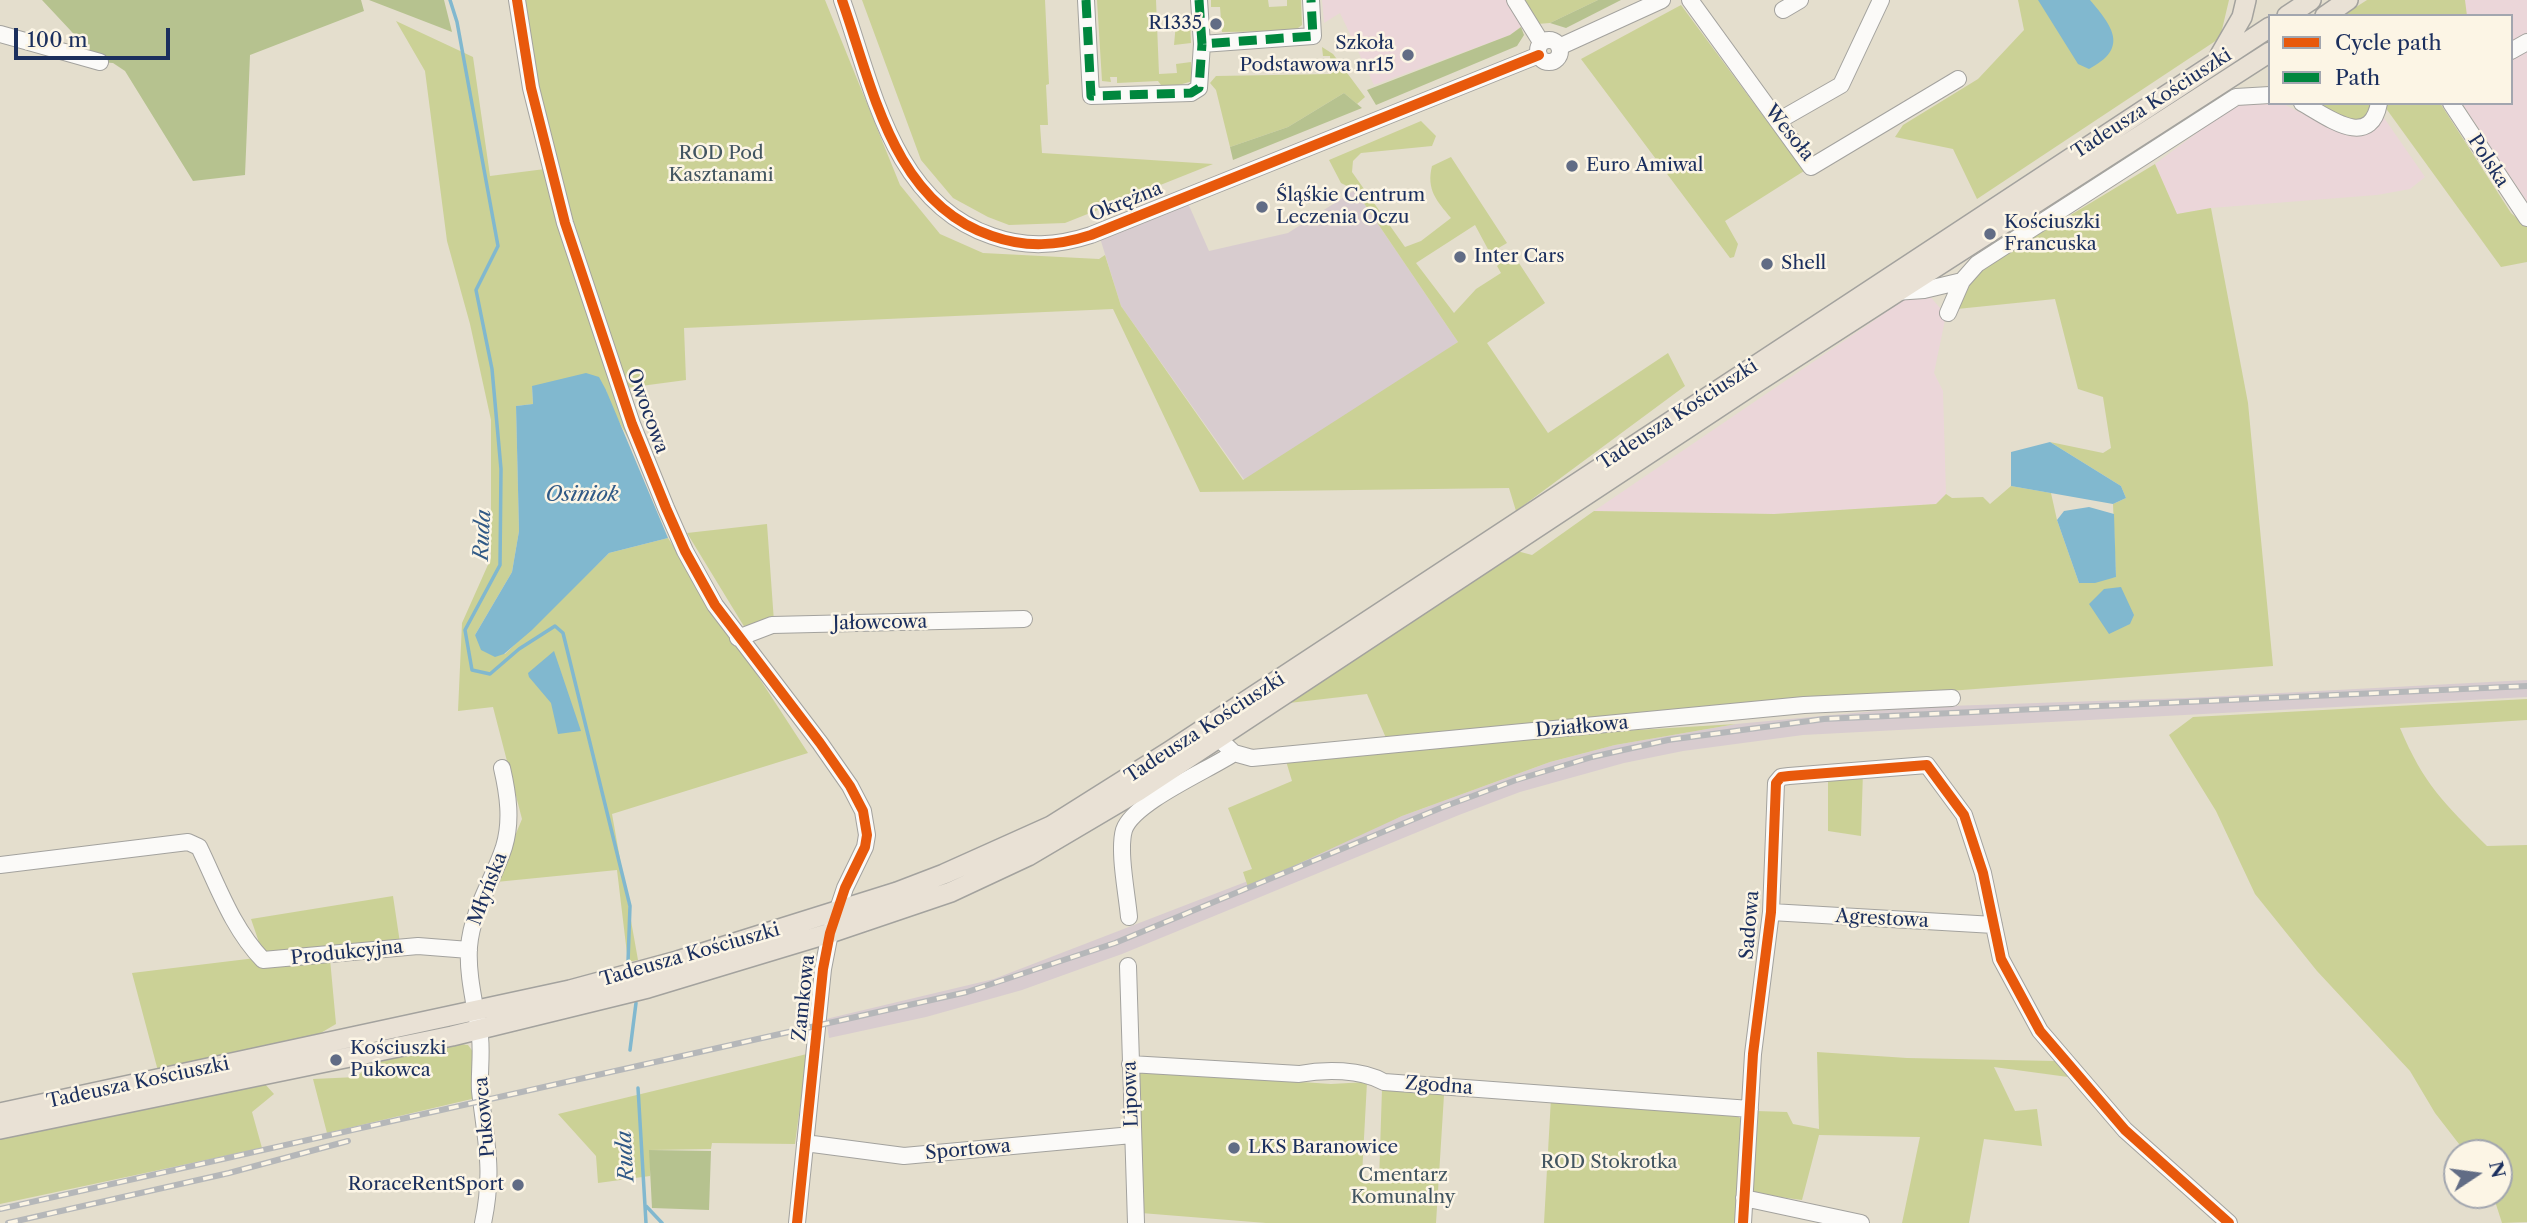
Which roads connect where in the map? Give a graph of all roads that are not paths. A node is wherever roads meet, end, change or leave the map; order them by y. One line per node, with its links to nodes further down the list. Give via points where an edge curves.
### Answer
1 (517, 0): 33 (street, Owocowa, via 531,88 565,223 628,412 684,551)
2 (842, 0): 18 (street, Okrężna, via 895,146 913,181 943,211 969,228 1027,244 1062,243 1113,227)
3 (1086, 0): 17 (street, via 1091,96 1191,93 1199,88)
4 (1199, 0): 17 (street)
5 (1311, 0): 17 (street, via 1313,36)
6 (1515, 0): 18 (street)
7 (1662, 0): 18 (street, via 1559,47 1548,40)
8 (1690, 0): 27 (street, Wesoła)
9 (1800, 0): 14 (street)
10 (1881, 0): 27 (street, via 1840,85)
11 (2246, 0): 20 (main road, via 2232,38)
12 (2275, 0): 13 (main road)
13 (2297, 9)
14 (1783, 10)
15 (2268, 28): 20 (main road, Tadeusza Kościuszki)
16 (0, 34): 21 (street)
17 (1202, 44)
18 (1540, 49)
19 (2268, 53): 31 (main road, Tadeusza Kościuszki)
20 (2217, 61): 40 (main road, Tadeusza Kościuszki, via 1068,816 944,874)
21 (100, 62)
22 (1958, 79): 27 (street, Wesoła, via 1811,167)
23 (2268, 95): 29 (street, via 2236,97 1977,264)
24 (2306, 105): 25 (street, via 2346,128 2358,129 2371,120)
25 (2378, 105)
26 (2452, 105): 28 (street, Polska)
27 (1778, 121)
28 (2527, 218)
29 (1962, 281): 30 (street); 30 (street, via 1948,313)
30 (1932, 289): 31 (street)
31 (1895, 292): 35 (main road, Tadeusza Kościuszki)
32 (1024, 620): 33 (street, Jałowcowa, via 772,625)
33 (738, 638): 38 (street, Owocowa)
34 (1952, 698): 36 (street, Działkowa, via 1804,705 1252,758)
35 (1218, 738): 36 (street); 44 (main road, Tadeusza Kościuszki, via 1028,856 951,891)
36 (1234, 753): 42 (street, via 1195,772 1128,821 1123,838)
37 (502, 768): 45 (street, Młyńska, via 509,800 505,845 482,895)
38 (850, 786): 40 (street, Zamkowa, via 863,811 867,835)
39 (0, 864): 45 (street, Produkcyjna, via 188,842 199,847 225,905 263,960 418,946)
40 (838, 911): 44 (street, Zamkowa); 47 (main road, Tadeusza Kościuszki)
41 (1770, 912): 43 (street, Agrestowa); 43 (street, Sadowa, via 1776,783 1781,777 1927,765 1964,815); 49 (street, Sadowa)
42 (1129, 917)
43 (1994, 925): 60 (street, via 2001,959 2040,1031 2125,1130)
44 (830, 933): 47 (main road, Tadeusza Kościuszki, via 616,998); 53 (street, Zamkowa)
45 (469, 950): 47 (street, Młyńska)
46 (1128, 966): 48 (street, Lipowa)
47 (477, 1020): 50 (main road, Tadeusza Kościuszki); 51 (main road, Tadeusza Kościuszki); 55 (street, Pukowca, via 480,1091 489,1144 490,1179)
48 (1130, 1064): 49 (street, Zgodna, via 1299,1074 1317,1070 1373,1076 1384,1082); 52 (street, Lipowa)
49 (1750, 1109): 54 (street, Sadowa)
50 (0, 1113)
51 (0, 1129)
52 (1132, 1135): 53 (street, Sportowa, via 905,1156); 57 (street, Lipowa)
53 (804, 1143): 56 (street, Zamkowa)
54 (1744, 1198): 58 (street, Sadowa); 59 (street)
55 (483, 1223)
56 (797, 1223)
57 (1136, 1223)
58 (1743, 1223)
59 (1861, 1223)
60 (2229, 1223)

